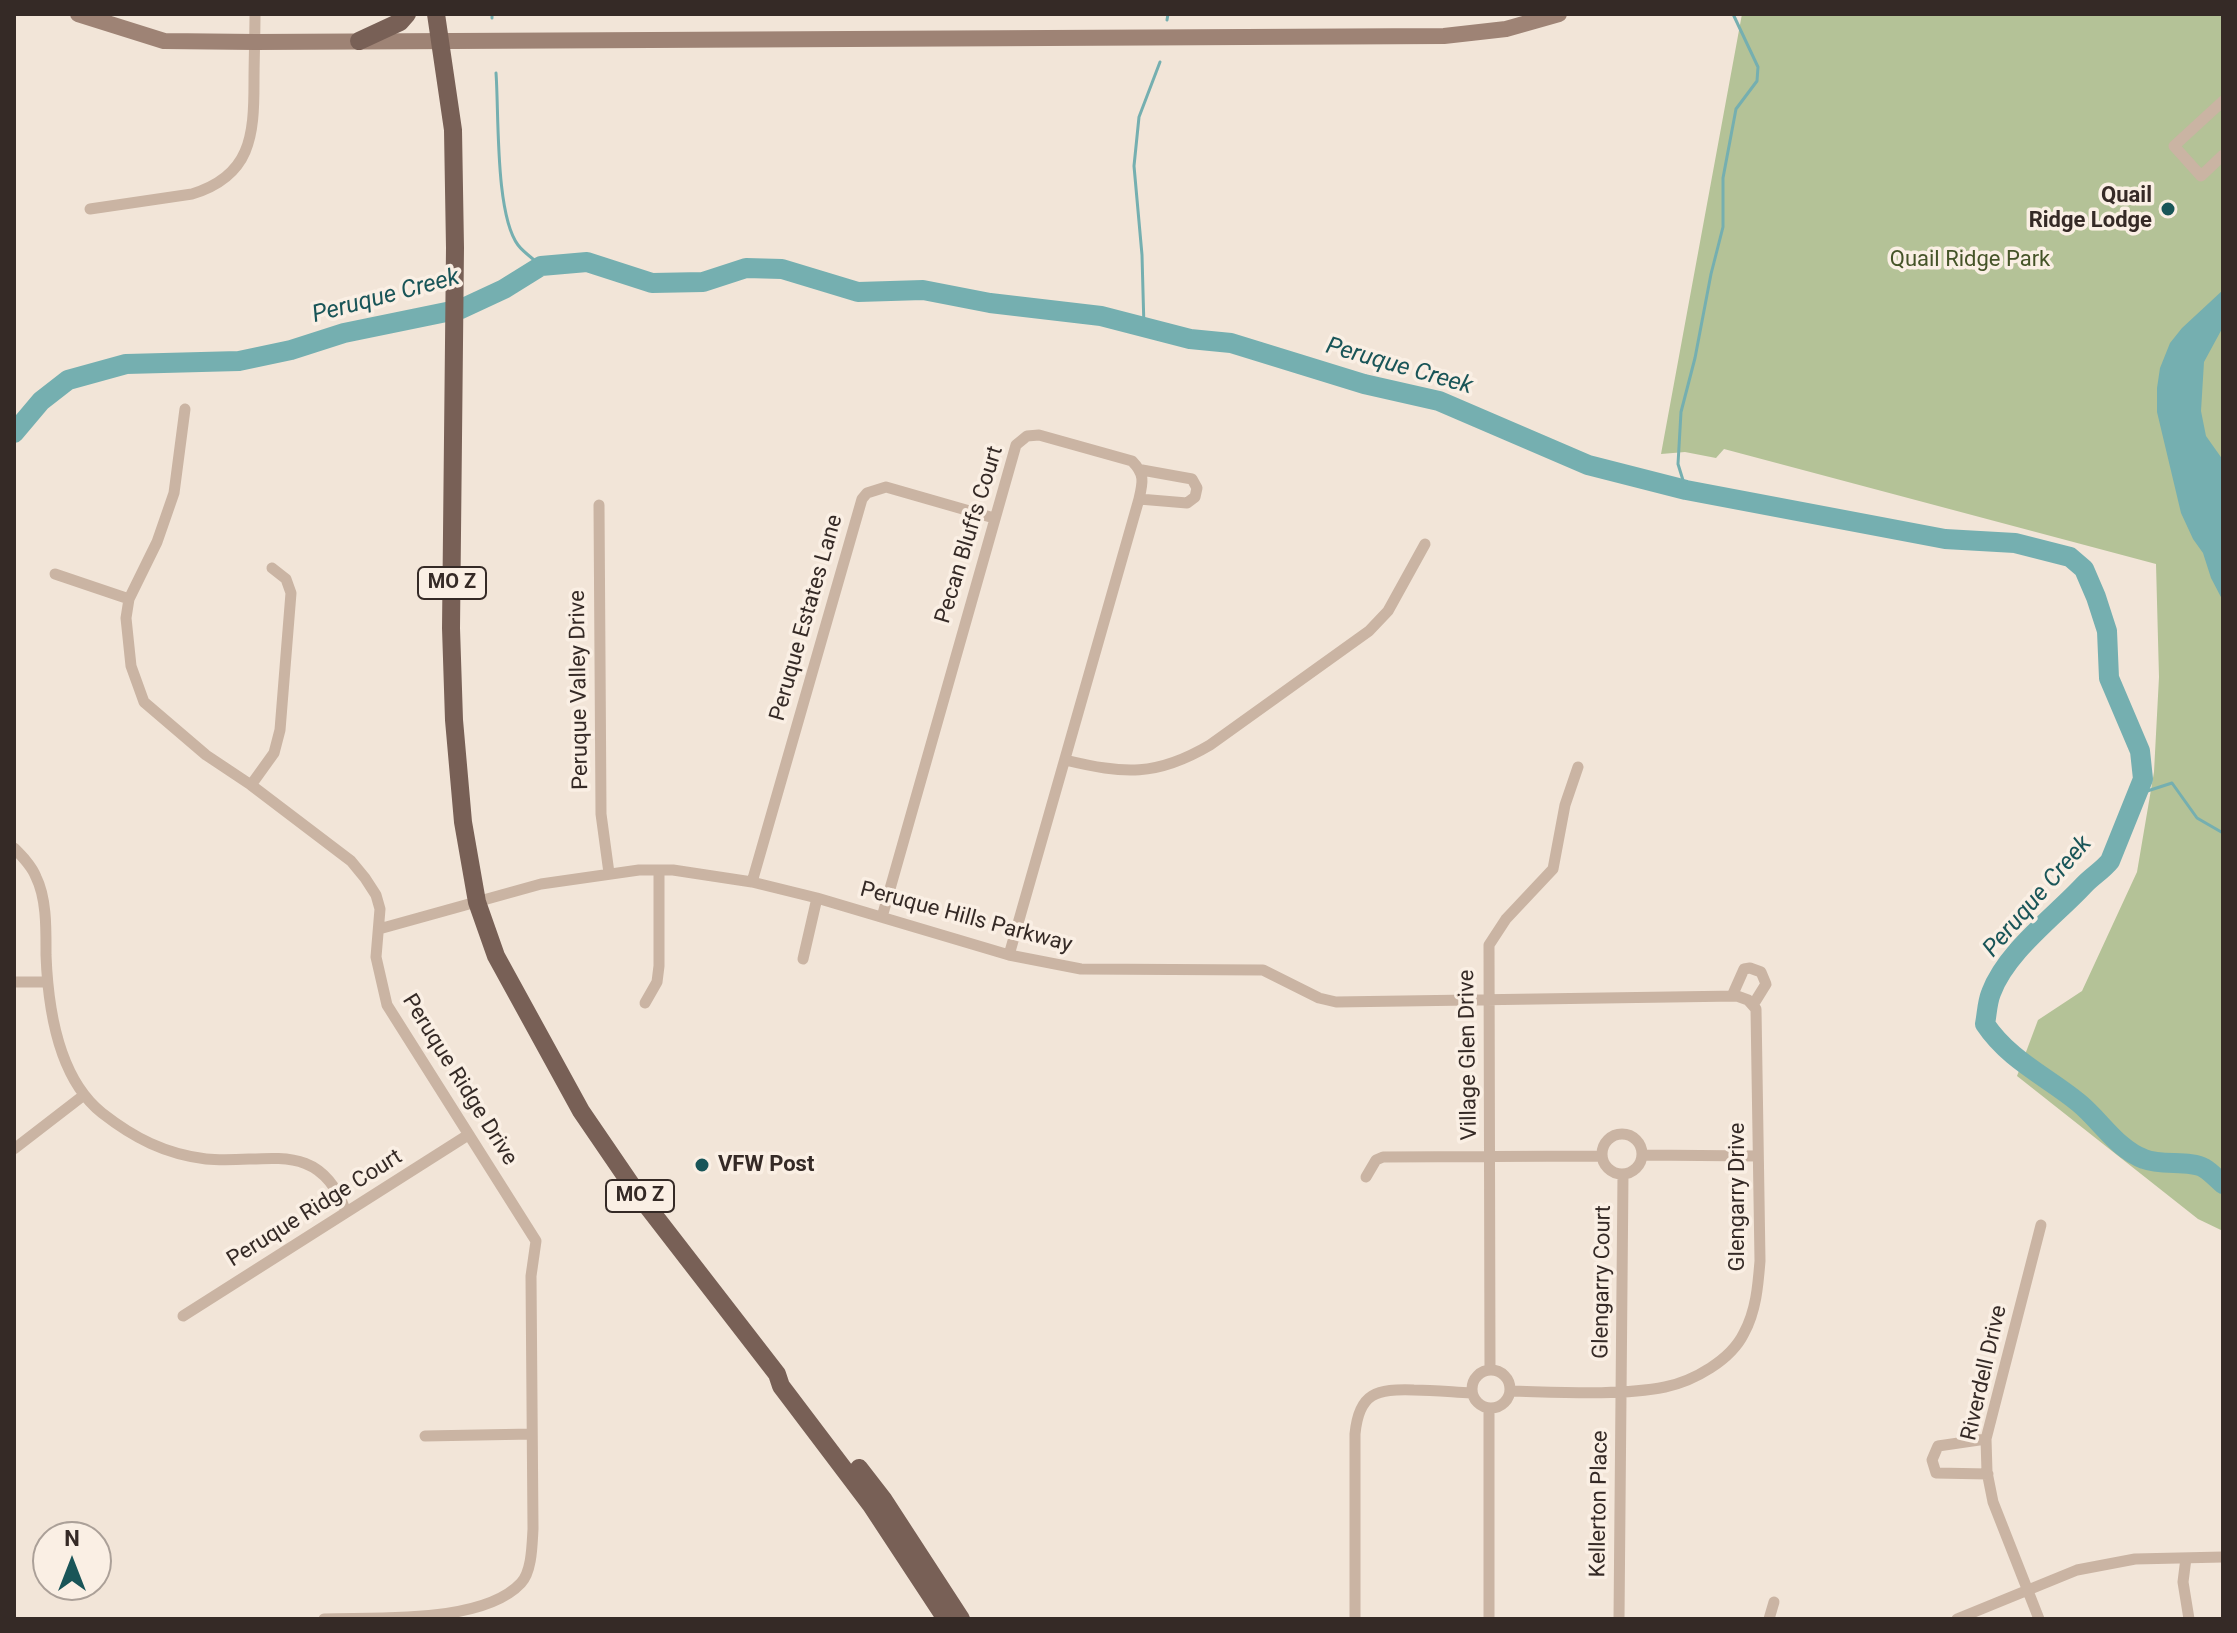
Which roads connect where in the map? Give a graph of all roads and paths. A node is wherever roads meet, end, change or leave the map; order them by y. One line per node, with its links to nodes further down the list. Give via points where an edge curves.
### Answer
1 (78, 14): 8 (main road, via 164,41)
2 (255, 14): 8 (street)
3 (407, 14): 7 (main road)
4 (436, 14): 6 (main road, MO Z)
5 (1559, 14): 6 (main road, via 1506,29 1444,36)
6 (441, 40): 7 (main road); 29 (main road, MO Z, via 452,110 455,248 454,720)
7 (359, 41): 8 (main road)
8 (255, 42): 11 (street, via 252,138 233,171 192,194)
9 (2223, 101): 10 (street, via 2174,146 2201,176)
10 (2223, 155)
11 (90, 209)
12 (185, 409): 20 (street, Peruque Ridge Drive, via 174,493)
13 (1142, 470): 14 (street); 14 (street, via 1183,476 1197,488 1187,503); 16 (street, Pecan Bluffs Court, via 1132,461 1027,436 1016,445)
14 (1139, 499): 21 (street)
15 (599, 505): 26 (street, Peruque Valley Drive, via 601,814)
16 (994, 518): 27 (street, Peruque Estates Lane, via 886,487 862,499); 30 (street, Pecan Bluffs Court)
17 (1425, 544): 21 (street, via 1388,611 1369,631 1210,745 1183,761 1150,769 1105,770)
18 (272, 568): 23 (street, via 286,579 291,593 282,716 274,753)
19 (55, 574): 20 (street)
20 (129, 599): 23 (street, Peruque Ridge Drive, via 131,666 144,702)
21 (1065, 760): 32 (street)
22 (1578, 767): 37 (street, Village Glen Drive, via 1553,869 1489,945)
23 (251, 785): 31 (street, Peruque Ridge Drive, via 351,861 376,895)
24 (14, 848): 35 (street, via 37,877)
25 (659, 870): 26 (street, Peruque Hills Parkway); 27 (street, Peruque Hills Parkway); 39 (street, via 659,966)
26 (609, 873): 29 (street, Peruque Hills Parkway)
27 (752, 882): 28 (street, Peruque Hills Parkway)
28 (817, 898): 30 (street, Peruque Hills Parkway); 33 (street)
29 (477, 902): 31 (street, Peruque Hills Parkway); 53 (main road, MO Z, via 496,956 581,1111 637,1193)
30 (882, 917): 32 (street, Peruque Hills Parkway)
31 (379, 929): 41 (street, Peruque Ridge Drive, via 376,957 387,1005)
32 (1009, 955): 37 (street, Peruque Hills Parkway, via 1081,969 1263,970 1336,1002)
33 (803, 959)
34 (14, 982): 35 (street)
35 (47, 982): 40 (street, via 63,1054)
36 (1732, 996): 37 (street, Peruque Hills Parkway); 38 (street, Peruque Hills Parkway); 38 (street, via 1744,969 1750,968 1761,972 1766,984)
37 (1489, 1000): 43 (street, Village Glen Drive)
38 (1750, 1002): 46 (street, Glengarry Drive, via 1756,1009)
39 (645, 1003)
40 (84, 1095): 42 (street); 49 (street, via 99,1111 162,1150 218,1160 285,1157 316,1169 331,1183)
41 (468, 1135): 49 (street, Peruque Ridge Court); 58 (street, Peruque Ridge Drive, via 536,1241 531,1276)
42 (14, 1149)
43 (1491, 1155): 45 (street); 48 (street, via 1383,1157); 52 (street, Village Glen Drive)
44 (1643, 1155): 45 (street, via 1629,1134 1616,1134 1605,1142); 46 (street); 47 (street, Glengarry Court, via 1633,1171)
45 (1602, 1156): 47 (street, Glengarry Court, via 1613,1172)
46 (1757, 1156): 54 (street, Glengarry Drive, via 1760,1261 1757,1293 1743,1336 1723,1359 1692,1378 1664,1387)
47 (1623, 1174): 54 (street, Glengarry Court)
48 (1366, 1177)
49 (346, 1212): 51 (street, Peruque Ridge Court)
50 (2041, 1225): 60 (street, Riverdell Drive)
51 (183, 1316)
52 (1490, 1369): 55 (street, via 1501,1372); 56 (street, via 1472,1381)
53 (777, 1374): 67 (main road, MO Z); 68 (main road, MO Z, via 791,1380 883,1499)
54 (1622, 1390): 55 (street, Glengarry Drive); 71 (street, Kellerton Place)
55 (1510, 1391): 57 (street, via 1499,1407)
56 (1471, 1393): 57 (street); 69 (street, via 1381,1390 1366,1400 1357,1416)
57 (1489, 1409): 70 (street)
58 (532, 1434): 59 (street); 66 (street, Peruque Ridge Drive, via 533,1529 522,1582 495,1601 456,1614)
59 (425, 1436)
60 (1986, 1439): 61 (street, Riverdell Drive); 61 (street, via 1938,1446 1932,1460 1936,1473)
61 (1988, 1474): 64 (street, Riverdell Drive, via 1993,1502)
62 (2223, 1557): 63 (street)
63 (2186, 1558): 64 (street, via 2135,1559 2077,1570); 75 (street, via 2183,1582)
64 (2027, 1590): 73 (street); 74 (street, Riverdell Drive)
65 (1774, 1602): 72 (street)
66 (324, 1619)
67 (946, 1619)
68 (961, 1619)
69 (1355, 1619)
70 (1489, 1619)
71 (1619, 1619)
72 (1769, 1619)
73 (1957, 1619)
74 (2039, 1619)
75 (2189, 1619)

